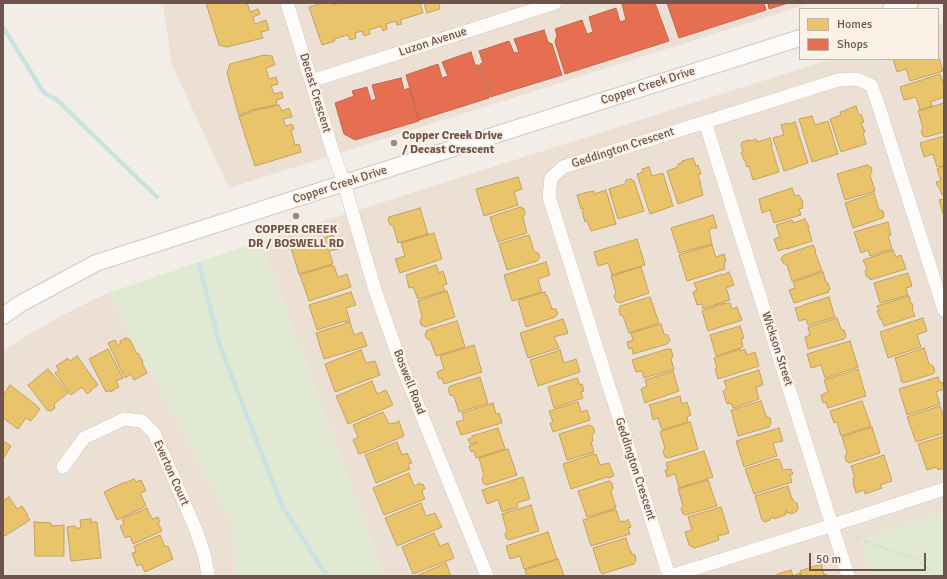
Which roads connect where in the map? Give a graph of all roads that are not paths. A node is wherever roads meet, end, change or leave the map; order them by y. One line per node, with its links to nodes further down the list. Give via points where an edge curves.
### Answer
1 (286, 3): 6 (street, Decast Crescent)
2 (555, 3): 6 (street, Luzon Avenue)
3 (910, 3): 4 (street)
4 (894, 8)
5 (799, 38): 8 (street, Copper Creek Drive)
6 (311, 81): 8 (street, Decast Crescent)
7 (705, 122): 9 (street, Geddington Crescent, via 838,80 857,78 871,85); 13 (street, Wickson Street); 16 (street, Geddington Crescent, via 562,167 551,178 549,197)
8 (344, 183): 10 (street, Copper Creek Drive, via 96,263 20,304); 15 (street, Boswell Road, via 375,290 401,364)
9 (944, 310)
10 (3, 316)
11 (63, 467): 14 (street, Everton Court, via 84,438 124,419 142,421 154,433 196,530)
12 (944, 489): 13 (street, Geddington Crescent)
13 (833, 525): 16 (street, Geddington Crescent); 17 (street, Wickson Street)
14 (208, 576)
15 (487, 576)
16 (670, 576)
17 (848, 576)

